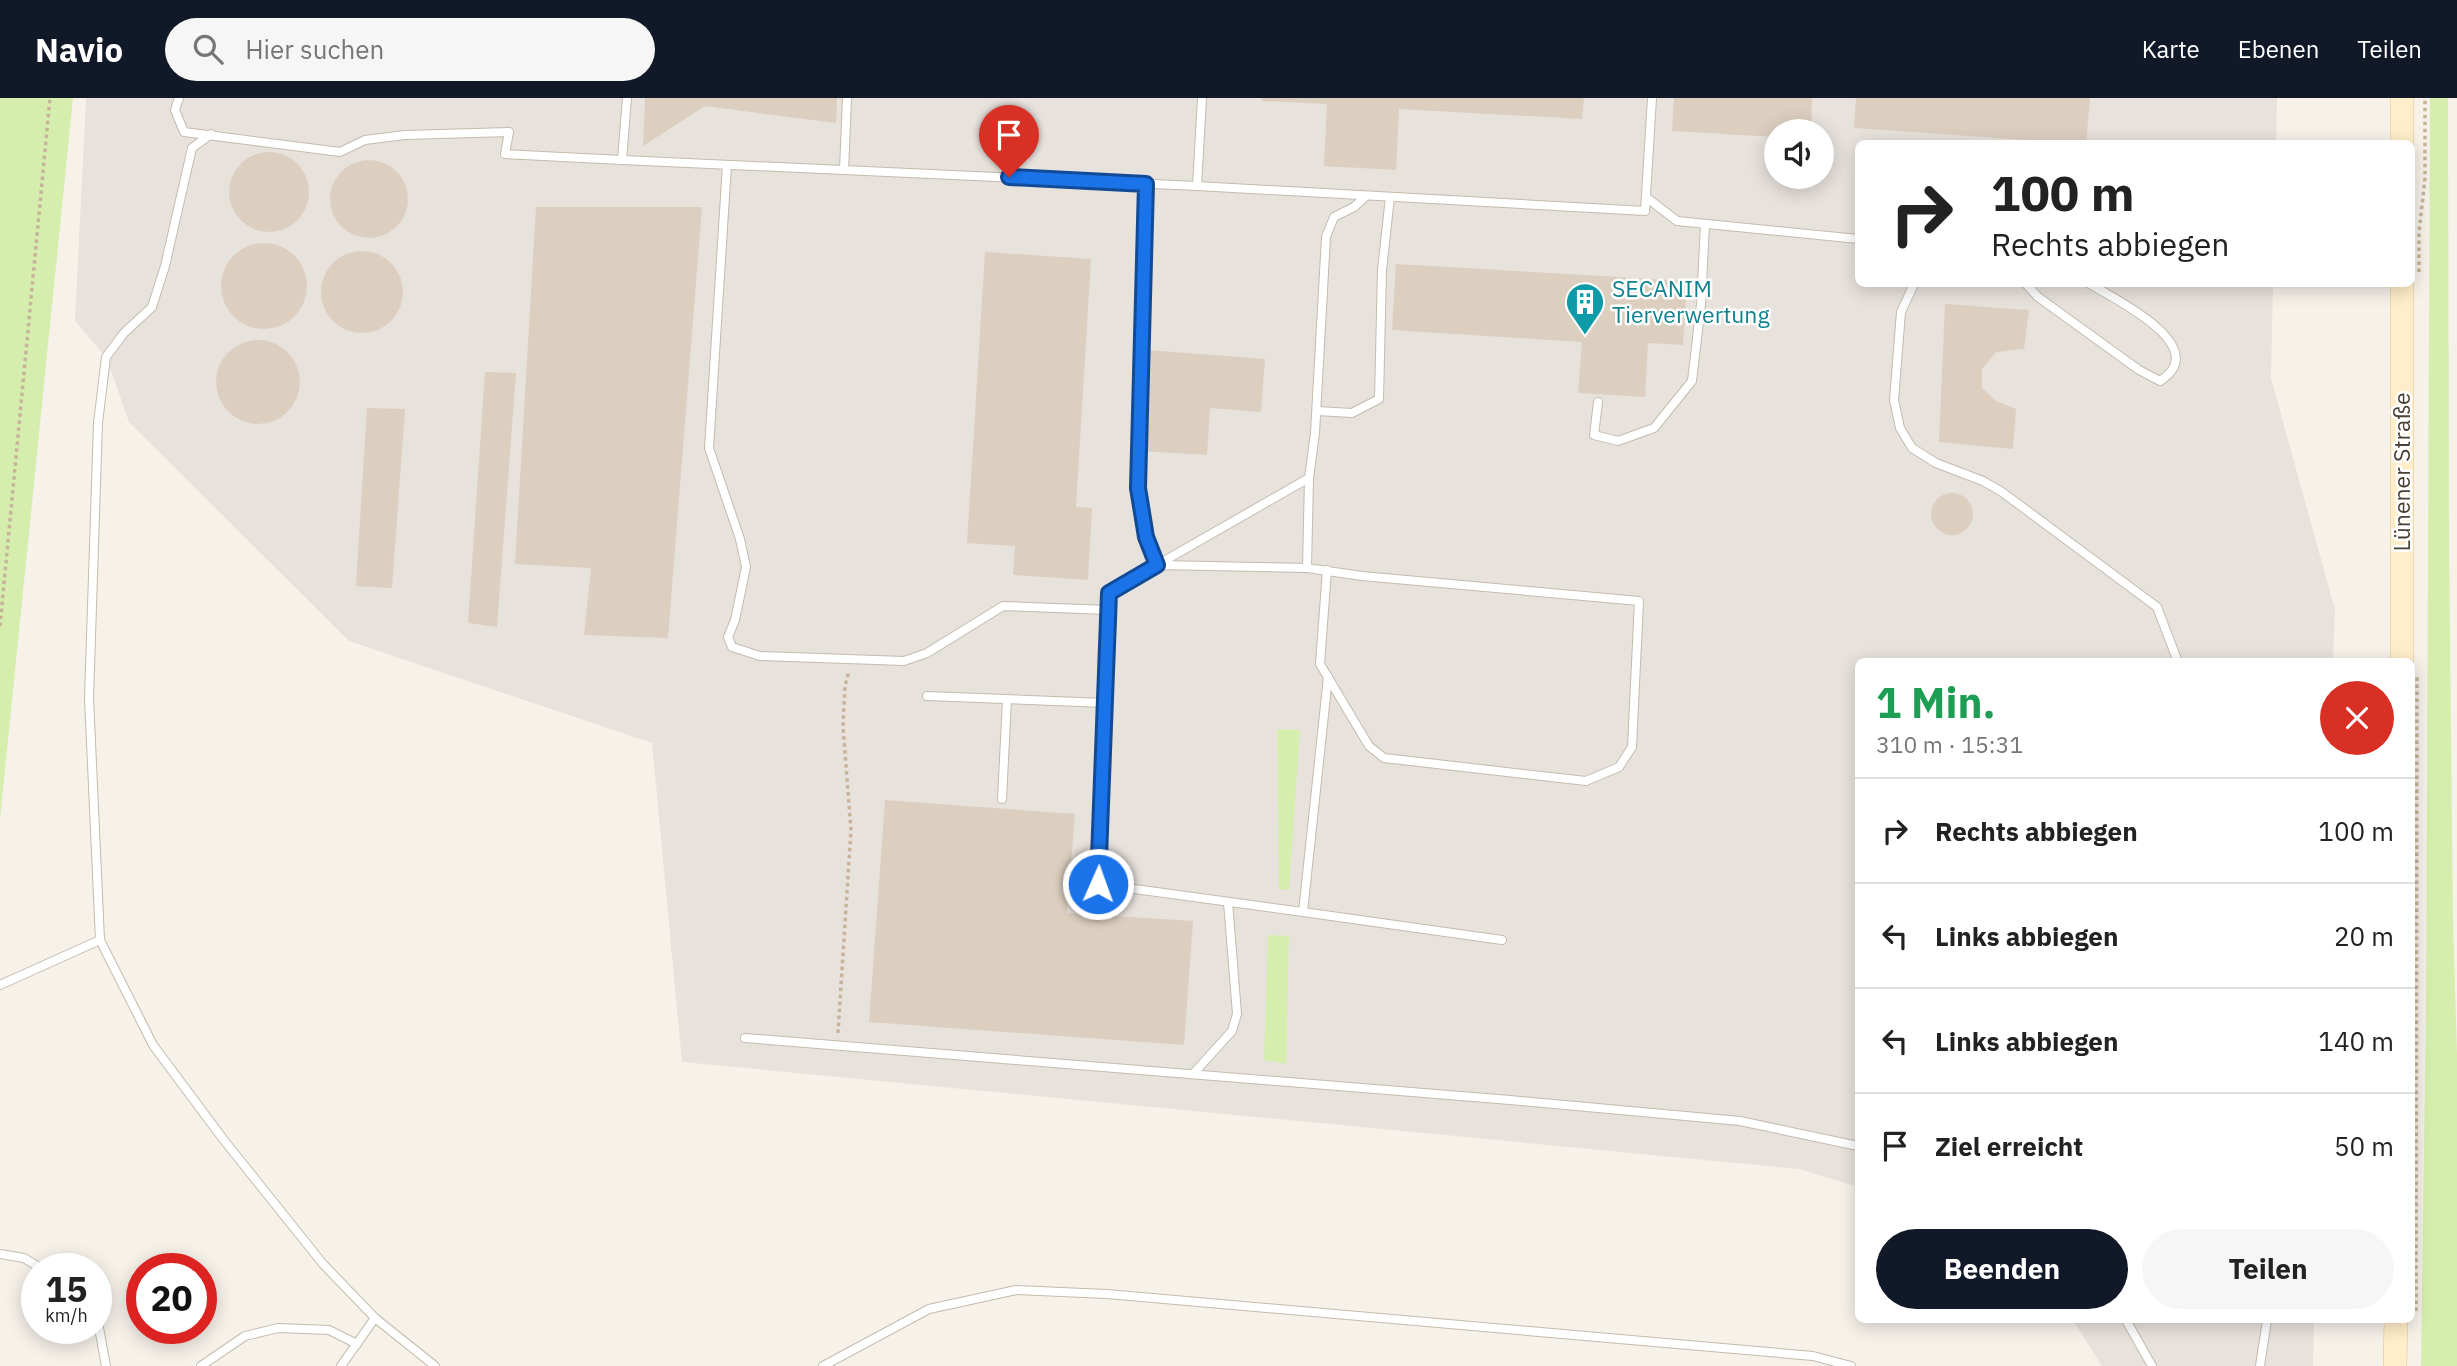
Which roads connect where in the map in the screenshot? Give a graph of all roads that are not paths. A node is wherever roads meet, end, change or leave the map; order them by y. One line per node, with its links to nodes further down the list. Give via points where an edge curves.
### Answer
1 (178, 98): 7 (lane, via 175,110 184,131)
2 (627, 98): 9 (lane)
3 (847, 98): 11 (lane)
4 (1202, 98): 13 (lane)
5 (1652, 98): 16 (lane)
6 (2402, 98): 8 (street)
7 (211, 134): 9 (lane, via 340,152 365,140 405,135 509,132 505,154); 39 (lane, via 192,148 152,307 106,357 98,423 89,698)
8 (2402, 140)
9 (622, 160): 10 (lane)
10 (727, 165): 11 (lane); 29 (lane, via 709,448 746,568 727,637 732,647 760,656 904,661 927,653 1003,606)
11 (844, 170): 12 (lane)
12 (1146, 184): 13 (lane); 26 (lane, via 1138,488 1146,537)
13 (1197, 186): 14 (lane)
14 (1366, 196): 15 (lane); 24 (lane, via 1334,218 1326,237)
15 (1390, 197): 16 (lane, via 1645,211); 24 (lane, via 1382,270 1379,399 1352,413)
16 (1646, 197): 17 (lane, via 1677,221)
17 (1705, 225): 18 (lane); 23 (lane, via 1692,381 1654,428 1619,441 1594,435)
18 (1855, 239)
19 (1913, 287): 30 (lane, via 1901,312 1894,400 1900,428 1912,448 2002,492 2157,607)
20 (2029, 287): 21 (lane, via 2139,370 2160,381 2170,375 2176,361 2174,347 2153,322)
21 (2095, 287)
22 (2410, 287): 31 (street, Lünener Straße)
23 (1598, 402)
24 (1317, 411): 25 (lane)
25 (1309, 478): 26 (lane); 27 (lane)
26 (1157, 565): 27 (lane); 29 (lane, via 1109,593)
27 (1307, 568): 28 (lane)
28 (1327, 570): 32 (lane, via 1320,664); 32 (lane, via 1639,601 1632,747 1619,767 1586,781 1384,758 1369,746)
29 (1108, 610): 35 (lane)
30 (2176, 658)
31 (2409, 658)
32 (1328, 677): 38 (lane)
33 (927, 696): 34 (lane)
34 (1007, 699): 35 (lane); 36 (lane)
35 (1105, 704): 37 (lane, via 1098,884)
36 (1002, 799)
37 (1228, 902): 38 (lane); 43 (lane, via 1237,1014 1232,1031)
38 (1303, 912): 40 (lane)
39 (100, 940): 41 (lane); 47 (lane, via 153,1045 306,1243)
40 (1502, 940)
41 (0, 985)
42 (744, 1038): 43 (lane)
43 (1193, 1074): 44 (lane, via 1740,1121)
44 (1855, 1145)
45 (0, 1254): 46 (lane)
46 (21, 1258)
47 (376, 1318): 52 (lane); 56 (lane)
48 (2128, 1323): 59 (lane)
49 (2267, 1323): 60 (lane)
50 (2404, 1323): 61 (street)
51 (101, 1344): 53 (lane)
52 (357, 1344): 54 (lane, via 329,1330 278,1328 245,1336); 55 (lane)
53 (106, 1366)
54 (201, 1366)
55 (341, 1366)
56 (435, 1366)
57 (823, 1366): 58 (lane, via 929,1309 1016,1290 1107,1294 1813,1356)
58 (1851, 1366)
59 (2152, 1366)
60 (2260, 1366)
61 (2395, 1366)

